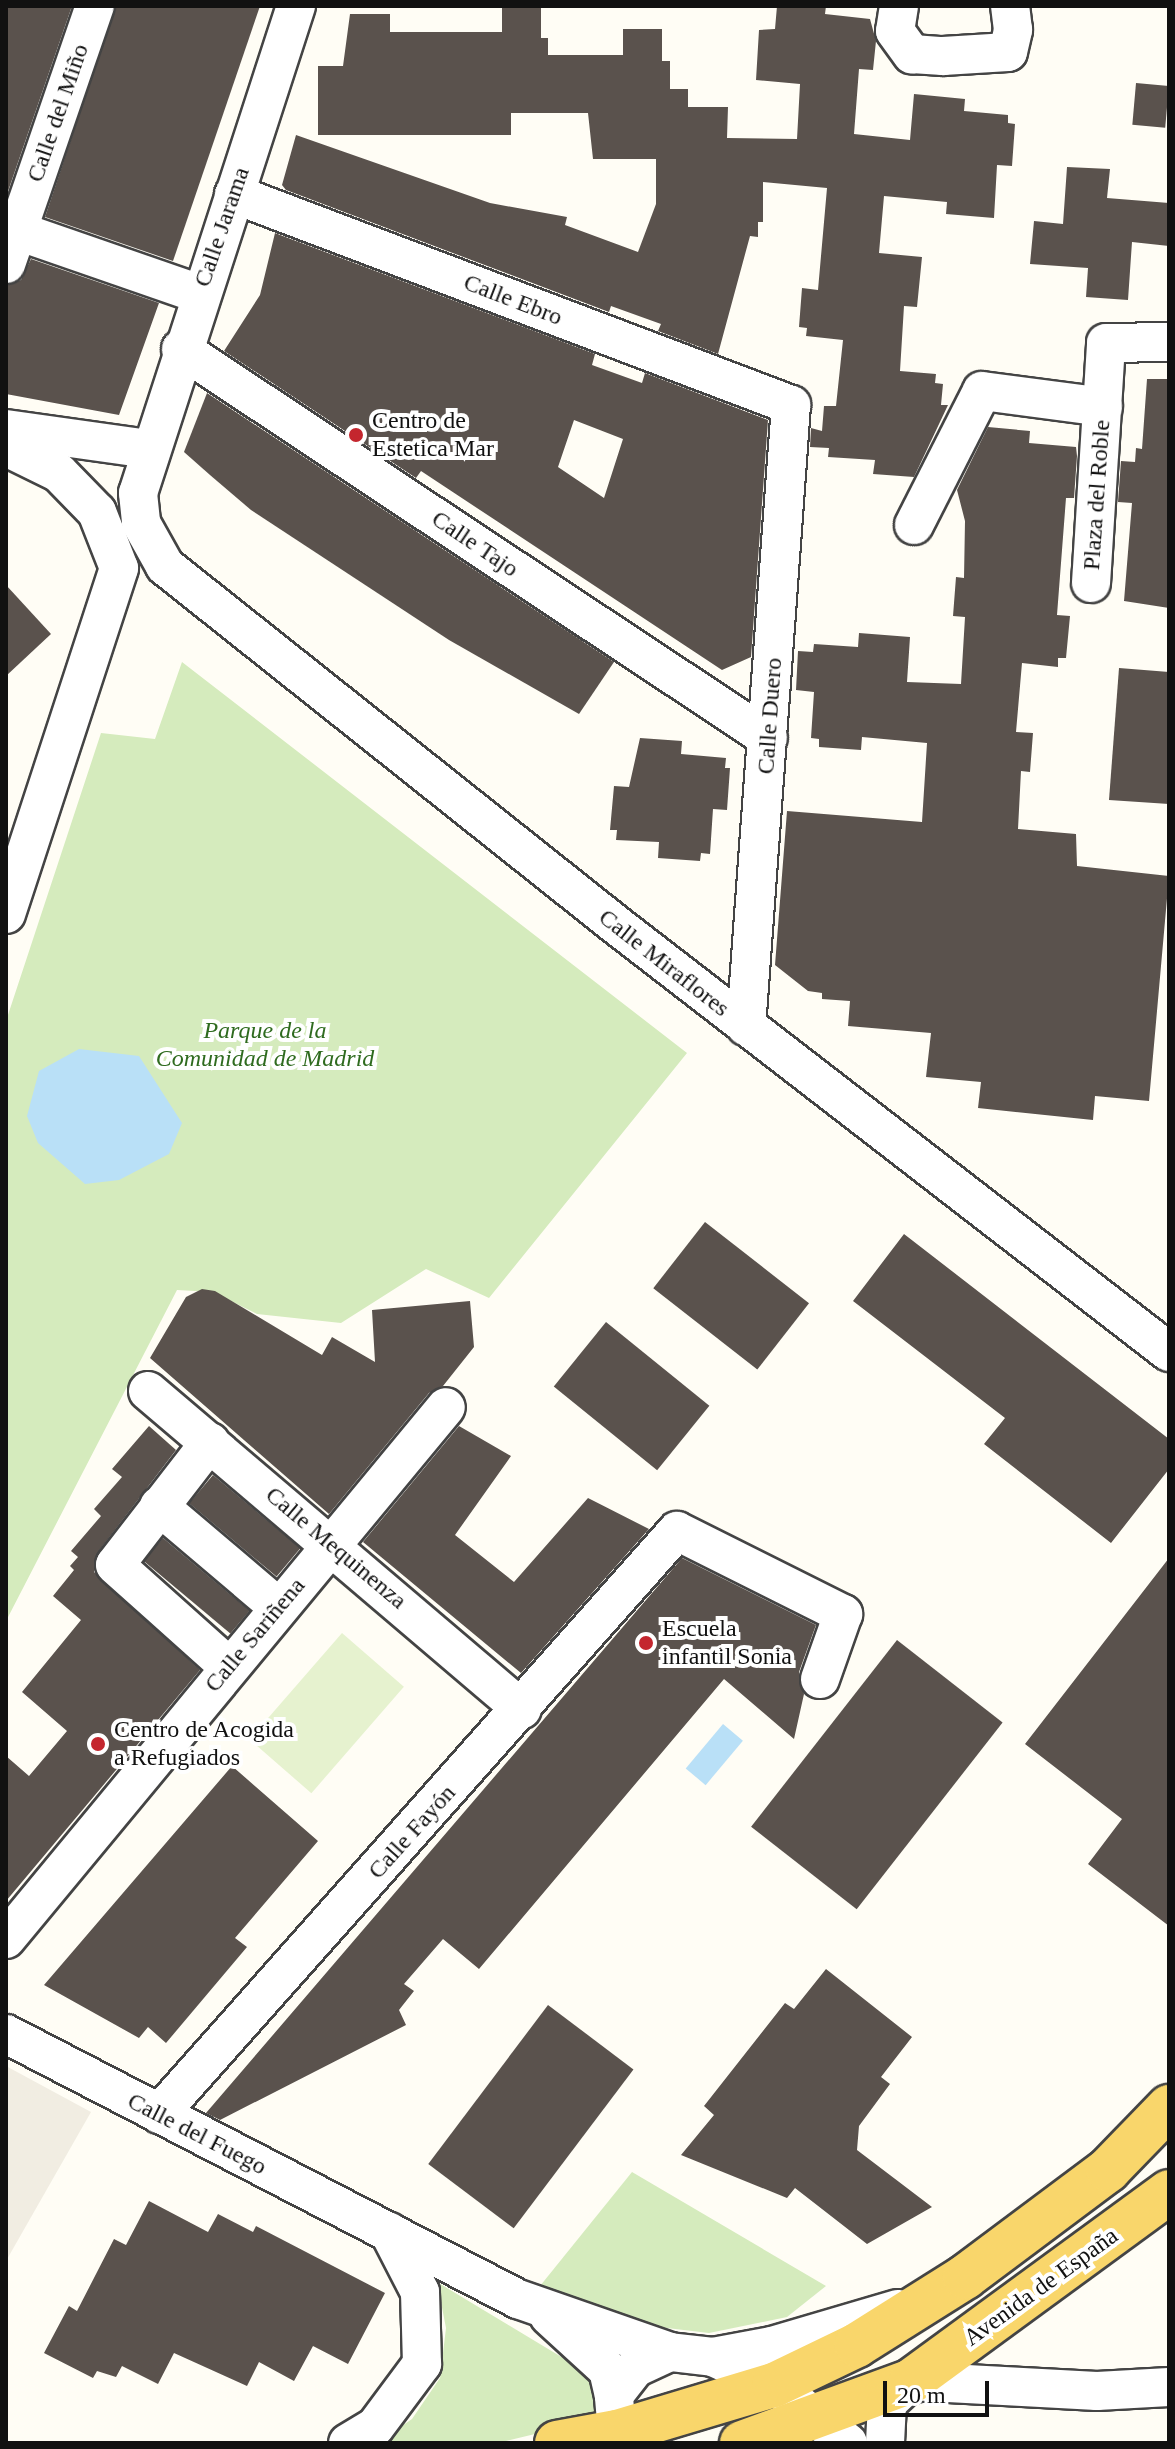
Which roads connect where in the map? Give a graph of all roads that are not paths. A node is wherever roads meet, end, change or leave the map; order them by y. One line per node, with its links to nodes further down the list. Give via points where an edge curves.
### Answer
1 (95, 6): 6 (street, Calle del Miño)
2 (296, 6): 5 (street, Calle Jarama)
3 (899, 6): 4 (street, via 895,31 912,54 943,56 1008,52 1013,30)
4 (1010, 6)
5 (234, 194): 7 (street, Calle Jarama); 10 (street, Calle Ebro)
6 (10, 241): 7 (street)
7 (200, 294): 9 (street, Calle Jarama)
8 (1169, 342): 11 (street, Plaza del Roble, via 1106,343)
9 (181, 349): 14 (street, Calle Jarama); 20 (street, Calle Tajo)
10 (791, 405): 20 (street, Calle Duero)
11 (1103, 407): 15 (street, via 982,391); 18 (street, Plaza del Roble)
12 (6, 429): 14 (street)
13 (6, 447): 17 (street, via 59,473 97,512)
14 (149, 449): 16 (street, Calle Miraflores, via 138,493 141,523)
15 (914, 525)
16 (165, 566): 17 (street); 19 (street, Calle Miraflores)
17 (119, 568): 19 (street); 21 (street)
18 (1091, 583)
19 (208, 600): 22 (street, Calle Miraflores)
20 (768, 738): 22 (street, Calle Duero)
21 (6, 914)
22 (746, 1026): 23 (street, Calle Miraflores)
23 (1169, 1352)
24 (148, 1391): 26 (street, Calle Mequinenza)
25 (446, 1407): 28 (street, Calle Sariñena)
26 (210, 1442): 27 (street); 28 (street, Calle Mequinenza)
27 (159, 1506): 29 (street); 30 (street, via 115,1565)
28 (331, 1543): 29 (street, Calle Sariñena); 32 (street, Calle Mequinenza)
29 (278, 1607): 30 (street, Calle Sariñena)
30 (229, 1667): 33 (street, Calle Sariñena)
31 (820, 1679): 32 (street, Calle Fayón, via 843,1614 677,1531)
32 (522, 1709): 36 (street, Calle Fayón)
33 (6, 1939)
34 (6, 2034): 36 (street, Calle del Fuego)
35 (1169, 2107): 39 (main road, via 1108,2170)
36 (159, 2114): 38 (street, Calle del Fuego)
37 (1165, 2199): 43 (main road, Avenida de España)
38 (389, 2232): 40 (street, Calle del Fuego); 48 (street, via 420,2292 422,2364 375,2427)
39 (932, 2299): 42 (street, via 772,2346); 44 (main road, via 857,2345)
40 (541, 2309): 41 (street, Calle del Fuego, via 588,2319); 46 (street, Calle del Fuego, via 608,2370)
41 (670, 2352): 42 (street); 46 (street, via 635,2368)
42 (713, 2357): 44 (street)
43 (911, 2381): 45 (street, via 1097,2391); 47 (main road, Avenida de España); 47 (street, Avenida de España)
44 (774, 2385): 46 (main road); 47 (street)
45 (1169, 2387)
46 (618, 2423): 49 (main road)
47 (862, 2437): 50 (main road, Avenida de España)
48 (348, 2443)
49 (557, 2443)
50 (742, 2443)

